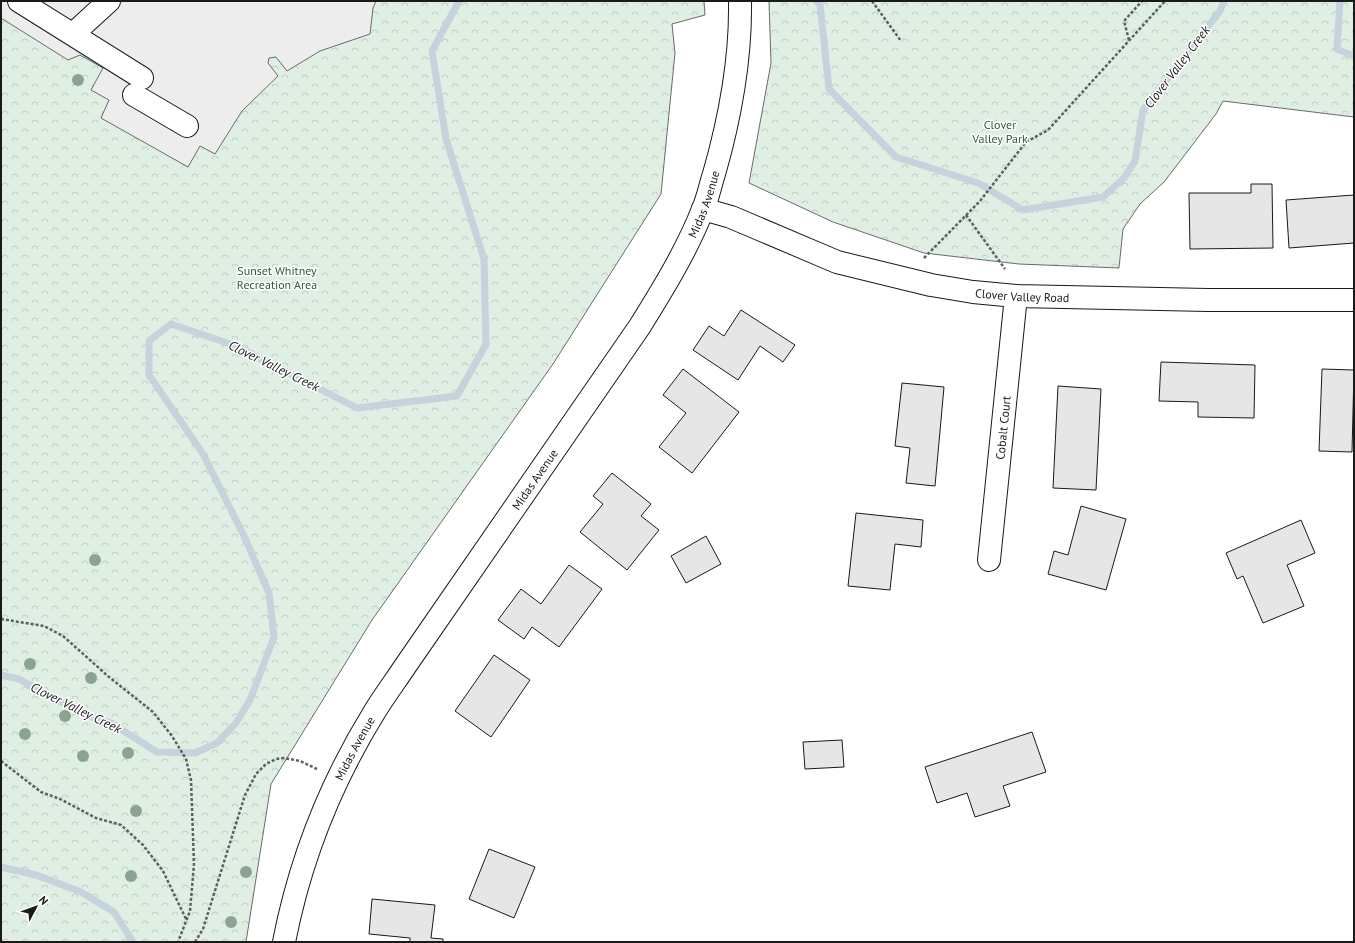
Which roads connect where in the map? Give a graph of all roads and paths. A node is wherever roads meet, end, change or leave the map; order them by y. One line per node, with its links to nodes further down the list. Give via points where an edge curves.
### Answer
1 (19, 1): 7 (street)
2 (109, 1): 7 (street)
3 (740, 1): 11 (street, Midas Avenue, via 737,61 725,138)
4 (872, 1): 9 (path)
5 (1142, 1): 8 (path, via 1124,21)
6 (1165, 1): 8 (path)
7 (72, 34): 10 (street)
8 (1129, 41): 12 (path, via 1048,130 1026,142)
9 (902, 42)
10 (187, 126)
11 (703, 208): 15 (street, Clover Valley Road, via 731,217 837,262 931,285); 20 (street, Midas Avenue, via 665,286 640,326 376,710)
12 (966, 215): 13 (path); 14 (path)
13 (924, 258)
14 (1005, 269)
15 (1016, 296): 16 (street, Clover Valley Road); 17 (street, Cobalt Court)
16 (1354, 300)
17 (989, 560)
18 (1, 619): 21 (path, via 44,626 63,636 153,712 172,736 186,759 191,780 194,864)
19 (1, 761): 21 (path, via 41,792 96,818 121,825 143,845 163,871)
20 (338, 779): 23 (path, via 300,761 284,758 266,764 256,774 245,795 202,929); 24 (street, Midas Avenue, via 308,851 295,891)
21 (187, 920): 22 (path)
22 (178, 942)
23 (195, 942)
24 (284, 942)

